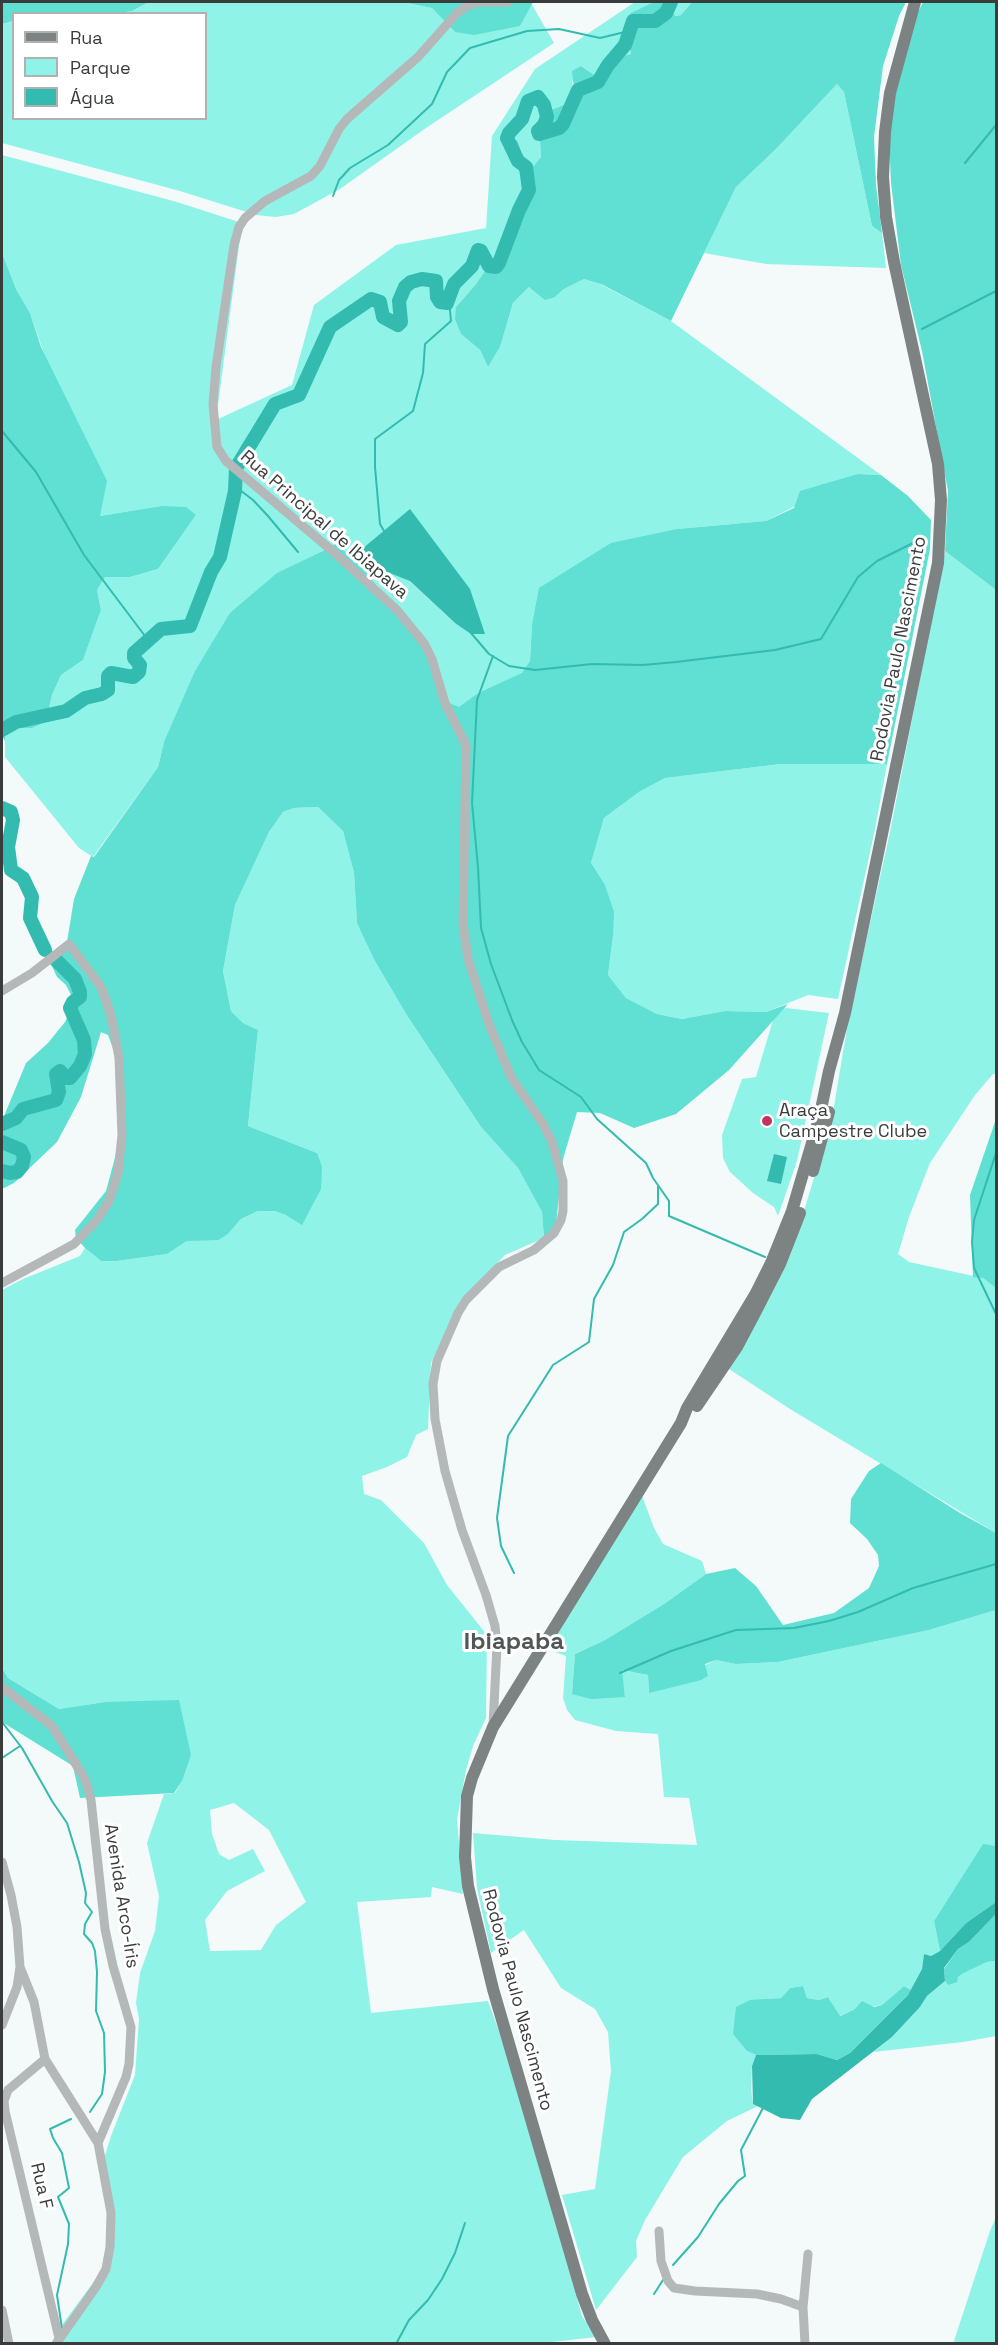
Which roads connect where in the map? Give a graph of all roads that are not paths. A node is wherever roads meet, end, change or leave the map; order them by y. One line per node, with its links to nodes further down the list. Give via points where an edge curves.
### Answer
1 (508, 2): 6 (street, Rua Principal de Ibiapava, via 481,2 457,13 418,57 347,119 311,176 265,201 245,218 234,245 214,385 220,454 397,610 432,659 445,703 466,745 463,925 468,959 489,1024 507,1066 552,1142 562,1180 564,1210 558,1227 546,1241 500,1267 466,1300 437,1361 433,1384 445,1471 495,1626)
2 (915, 2): 6 (main road, Rodovia Paulo Nascimento, via 890,93 883,177 894,262 938,464 938,562 835,1055 833,1092 822,1142 780,1264 737,1347 681,1423)
3 (2, 991): 4 (street, via 69,944 100,987 111,1015 119,1058 122,1113 122,1150 109,1201 74,1244)
4 (2, 1283)
5 (2, 1687): 11 (street, Avenida Arco-Íris, via 52,1726 79,1765 91,1800 105,1929 131,2027 126,2077)
6 (493, 1727): 18 (main road, Rodovia Paulo Nascimento, via 467,1796 468,1886 493,1989 582,2294)
7 (2, 1862): 8 (street, via 17,1927)
8 (20, 1967): 9 (street); 10 (street, via 34,2002)
9 (2, 2025)
10 (45, 2059): 11 (street); 16 (street, Rua F, via 8,2090 4,2101)
11 (98, 2143): 16 (street, via 111,2213 109,2255 104,2276)
12 (659, 2231): 14 (street, via 661,2261 674,2288 757,2294)
13 (808, 2254): 14 (street)
14 (803, 2307): 19 (street)
15 (2, 2310): 17 (street)
16 (58, 2341)
17 (9, 2343)
18 (605, 2343)
19 (806, 2343)

